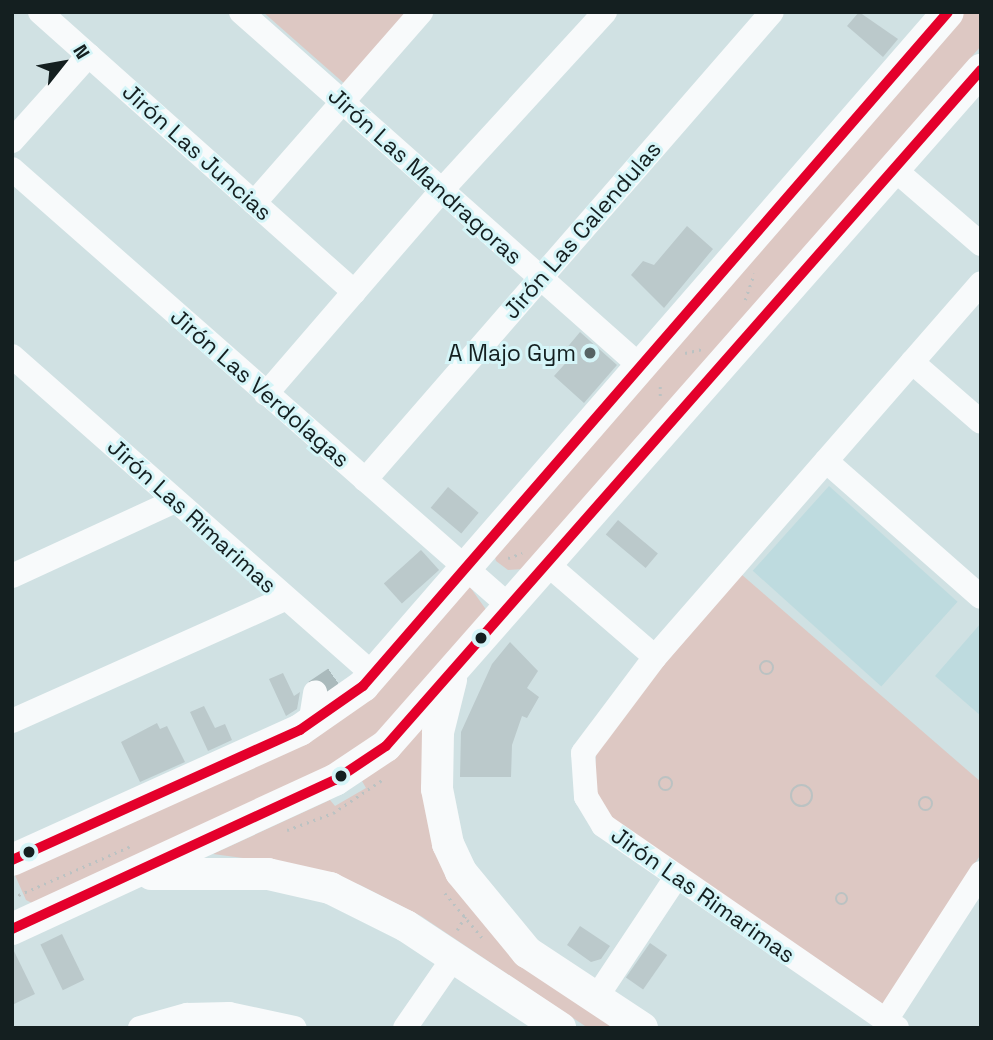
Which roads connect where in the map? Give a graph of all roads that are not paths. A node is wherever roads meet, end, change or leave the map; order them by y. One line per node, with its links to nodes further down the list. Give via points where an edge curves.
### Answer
1 (40, 12): 7 (street, Jirón Las Juncias)
2 (242, 12): 9 (street, Jirón Las Mandragoras)
3 (421, 12): 9 (street)
4 (605, 12): 13 (street)
5 (772, 12): 16 (street, Jirón Las Calendulas)
6 (948, 12): 21 (main road)
7 (89, 55): 10 (street); 14 (street, Jirón Las Juncias)
8 (981, 69): 12 (main road)
9 (342, 102): 13 (street, Jirón Las Mandragoras); 14 (street)
10 (12, 141)
11 (12, 169): 22 (street, Jirón Las Verdolagas)
12 (894, 169): 15 (street); 27 (main road)
13 (441, 191): 16 (street, Jirón Las Mandragoras); 18 (street)
14 (254, 203): 18 (street, Jirón Las Juncias)
15 (981, 244)
16 (540, 278): 21 (street, Jirón Las Mandragoras); 25 (street, Jirón Las Calendulas)
17 (981, 283): 20 (street, Jirón Las Rimarimas)
18 (354, 292): 22 (street)
19 (12, 356): 26 (street, Jirón Las Rimarimas)
20 (912, 362): 23 (street); 24 (street, Jirón Las Rimarimas)
21 (640, 366): 28 (main road)
22 (266, 394): 25 (street, Jirón Las Verdolagas)
23 (981, 422)
24 (826, 461): 30 (street); 33 (street, Jirón Las Rimarimas)
25 (365, 480): 28 (street, Jirón Las Verdolagas)
26 (174, 501): 29 (street); 31 (street, Jirón Las Rimarimas)
27 (545, 562): 32 (main road); 33 (street)
28 (465, 568): 32 (street, Jirón Las Verdolagas); 35 (main road)
29 (12, 576)
30 (981, 597)
31 (285, 599): 35 (street, Jirón Las Rimarimas); 37 (street)
32 (508, 606): 34 (main road)
33 (656, 657): 42 (street, Jirón Las Rimarimas, via 589,739 582,782 603,825)
34 (456, 668): 41 (main road, via 366,764); 45 (main road, via 438,732 437,789 448,844 477,897 527,952)
35 (357, 673): 38 (main road)
36 (315, 692): 38 (street)
37 (12, 721)
38 (310, 724): 39 (main road)
39 (12, 860)
40 (981, 873): 46 (street)
41 (136, 874): 43 (main road); 44 (main road, via 208,871 311,882 377,909)
42 (675, 878): 45 (street); 46 (street, Jirón Las Rimarimas)
43 (16, 912)
44 (449, 954): 49 (street); 50 (main road)
45 (596, 998): 51 (main road)
46 (891, 1024)
47 (139, 1028): 48 (street, via 187,1016 229,1014)
48 (295, 1028)
49 (405, 1028)
50 (559, 1028)
51 (642, 1028)

